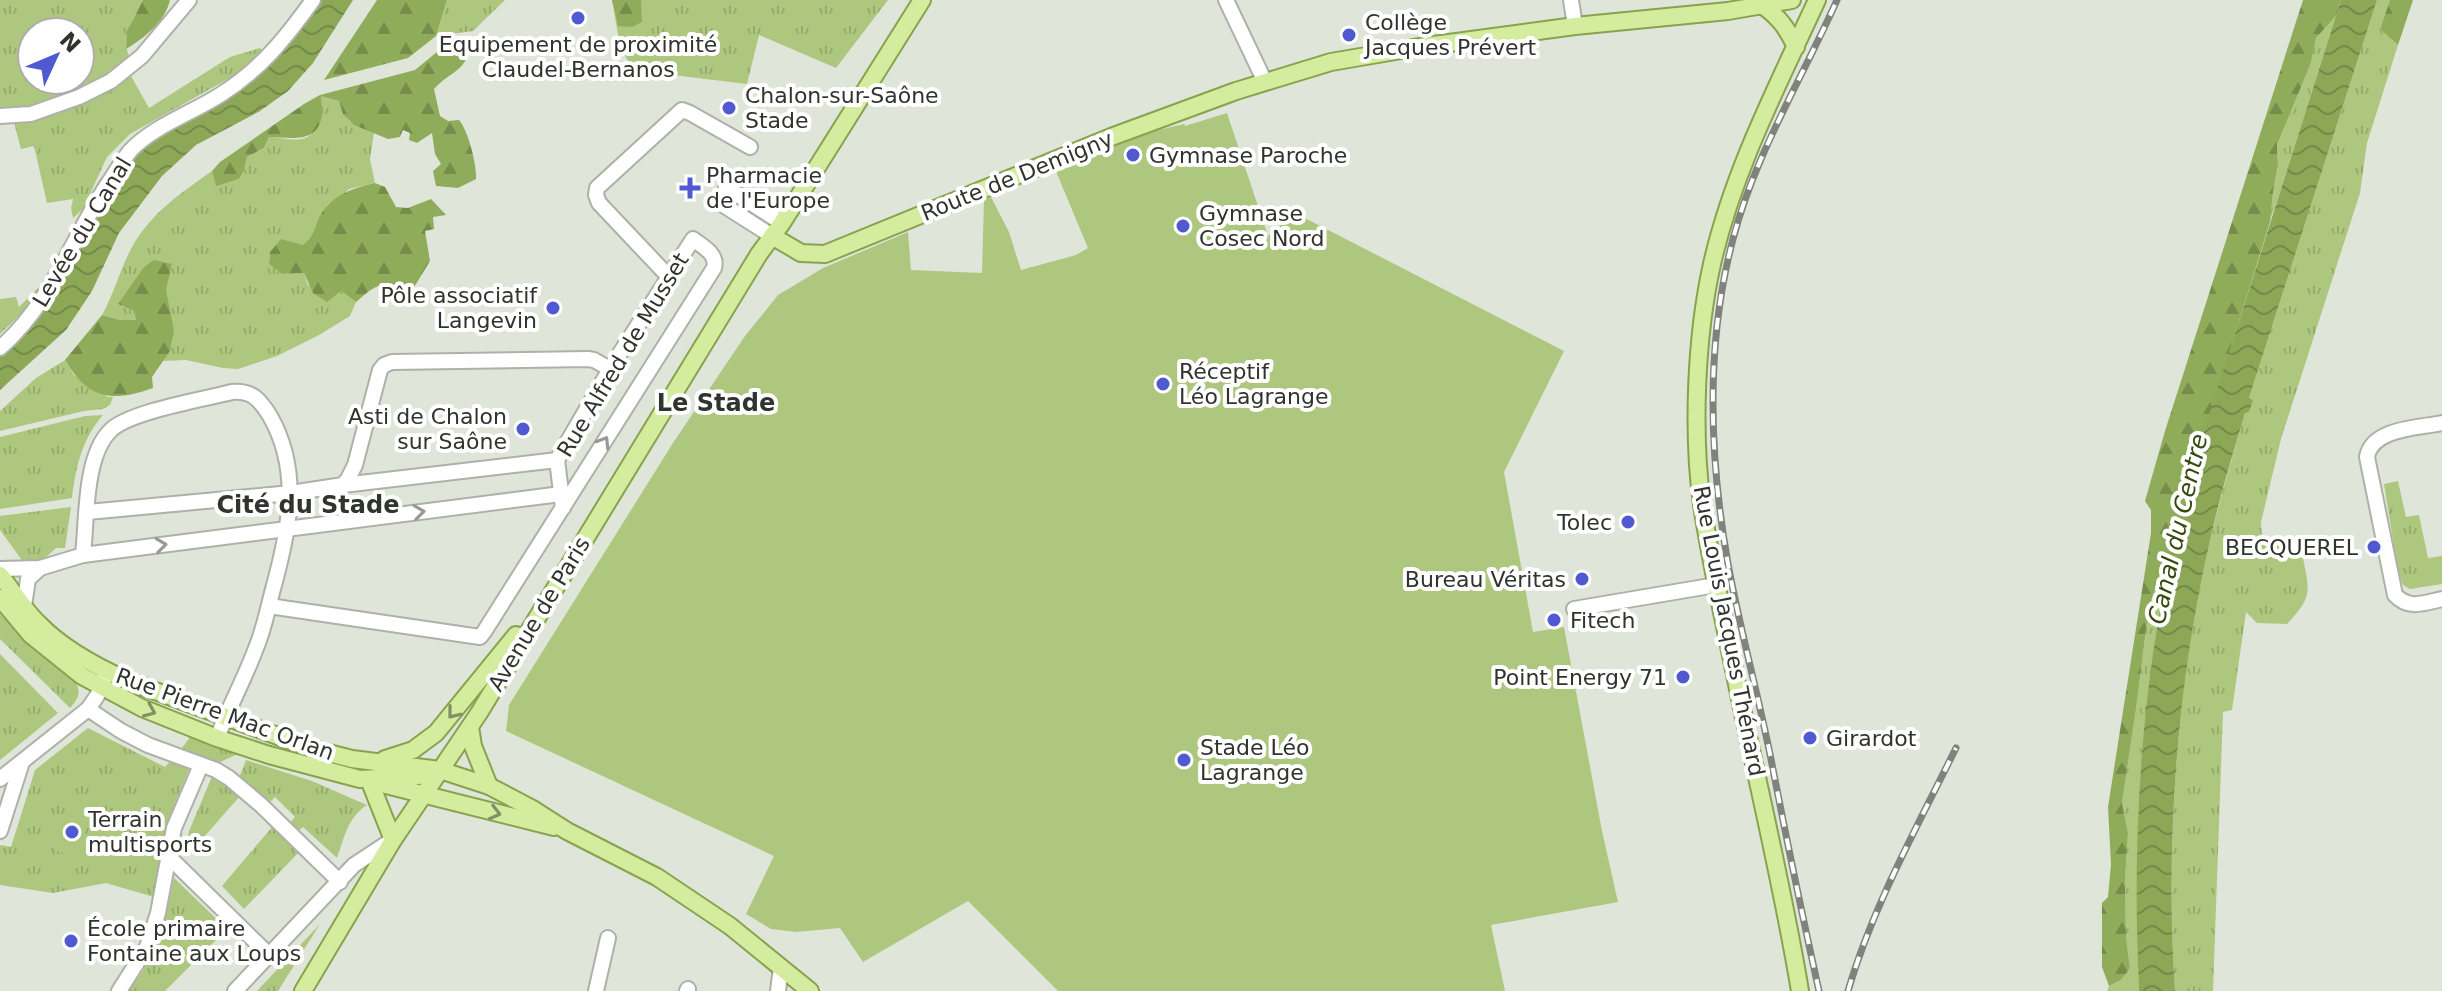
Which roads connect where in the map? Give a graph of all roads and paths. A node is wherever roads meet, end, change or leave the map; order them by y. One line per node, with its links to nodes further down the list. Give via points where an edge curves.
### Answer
1 (189, 0): 12 (street, via 142,56 111,81 31,114)
2 (313, 0): 18 (street, Levée du Canal, via 259,67 131,151 96,202 51,287)
3 (922, 0): 16 (main road, Avenue de Paris)
4 (1226, 0): 11 (street)
5 (1571, 0): 9 (street)
6 (1792, 0): 8 (main road, Route de Demigny)
7 (1817, 0): 10 (main road, Rue Louis Jacques Thénard)
8 (1762, 5): 9 (main road, Route de Demigny); 10 (main road, via 1778,16)
9 (1575, 26): 11 (main road, Route de Demigny, via 1331,62)
10 (1796, 47): 31 (main road, Rue Louis Jacques Thénard, via 1748,153 1712,265 1696,421)
11 (1265, 82): 16 (main road, Route de Demigny, via 1111,137 825,254 801,253)
12 (0, 116)
13 (750, 147): 17 (street, via 682,110 597,188 599,203)
14 (726, 187): 16 (street)
15 (717, 201): 16 (street)
16 (777, 230): 32 (main road, Avenue de Paris)
17 (669, 277): 19 (street, Rue Alfred de Musset); 24 (street, Rue Alfred de Musset, one-way to 17, via 716,262 693,239)
18 (0, 348)
19 (610, 369): 21 (street, Rue Alfred de Musset); 22 (street, via 588,359 384,365 352,473)
20 (2442, 423): 33 (street, via 2378,438 2367,457 2395,595 2413,605)
21 (557, 460): 22 (street); 24 (street, Rue Alfred de Musset)
22 (343, 485): 23 (street)
23 (291, 493): 25 (street); 25 (street, via 274,425 257,399 243,391 118,424 93,463); 26 (street)
24 (562, 501): 26 (street, one-way to 24); 35 (street, Rue Alfred de Musset, via 480,637)
25 (88, 512): 27 (street)
26 (288, 529): 27 (street, one-way to 26); 35 (street)
27 (83, 555): 28 (street)
28 (40, 568): 29 (street); 30 (street)
29 (28, 579): 30 (street); 34 (street)
30 (1, 581): 34 (main road, Rue Pierre Mac Orlan); 37 (main road, Rue Pierre Mac Orlan, via 31,635 82,676)
31 (1716, 585): 36 (street); 64 (main road, Rue Louis Jacques Thénard)
32 (555, 586): 41 (main road, Avenue de Paris); 43 (main road, one-way to 43, via 436,733 413,750)
33 (2442, 599)
34 (24, 606): 37 (main road, Rue Pierre Mac Orlan)
35 (269, 606): 40 (street)
36 (1574, 609)
37 (104, 679): 38 (main road, Rue Pierre Mac Orlan); 39 (street); 40 (main road, Rue Pierre Mac Orlan)
38 (122, 697): 39 (street); 42 (main road, Rue Pierre Mac Orlan, one-way to 42)
39 (88, 709): 44 (street); 45 (street, via 148,745)
40 (225, 718): 42 (street); 43 (main road, Rue Pierre Mac Orlan, via 313,749)
41 (470, 727): 48 (main road, Avenue de Paris); 49 (main road)
42 (217, 738): 47 (main road, Rue Pierre Mac Orlan)
43 (376, 761): 48 (main road, Rue Pierre Mac Orlan)
44 (22, 762): 46 (street); 50 (street)
45 (201, 765): 53 (street); 54 (street, via 216,770 261,805)
46 (0, 779)
47 (365, 780): 48 (main road, Rue Pierre Mac Orlan); 48 (main road, Rue Pierre Mac Orlan); 52 (main road)
48 (433, 781): 49 (main road); 51 (main road, one-way to 51); 52 (main road, Avenue de Paris)
49 (489, 786): 51 (main road)
50 (0, 831)
51 (567, 831): 57 (main road, via 657,877)
52 (393, 840): 54 (street, via 358,862); 60 (main road, Avenue de Paris)
53 (168, 856): 56 (street); 58 (street, via 147,947)
54 (340, 882): 56 (street)
55 (608, 938): 61 (street)
56 (269, 955): 59 (street)
57 (781, 967): 62 (street); 63 (main road)
58 (119, 991)
59 (235, 991)
60 (303, 991)
61 (596, 991)
62 (778, 991)
63 (810, 991)
64 (1800, 991)

